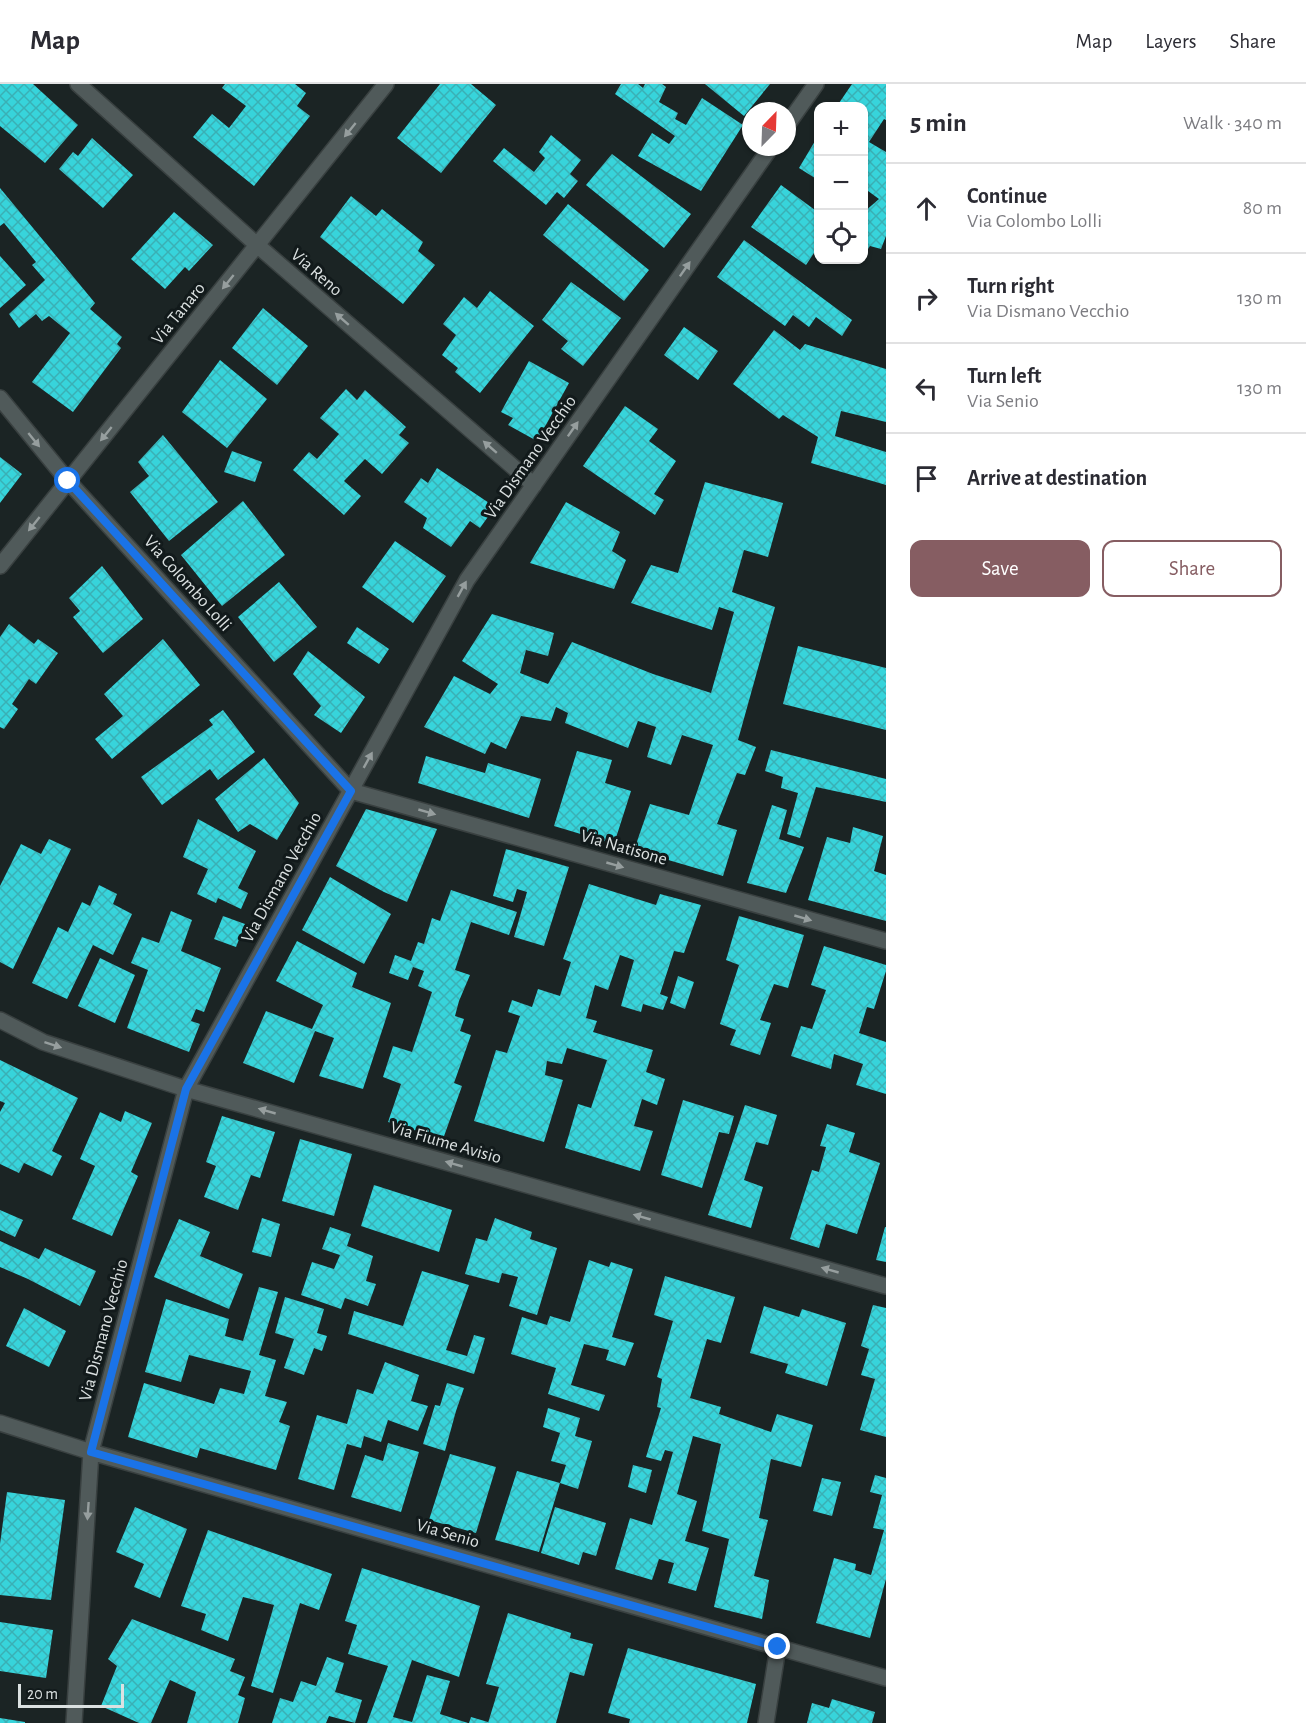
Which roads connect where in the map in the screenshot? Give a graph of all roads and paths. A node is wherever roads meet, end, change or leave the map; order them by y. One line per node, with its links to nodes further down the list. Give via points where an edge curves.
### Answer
1 (78, 84): 6 (street, Via Reno)
2 (386, 84): 6 (street, Via Tanaro, one-way to 6)
3 (816, 84): 4 (street)
4 (796, 112)
5 (765, 156): 9 (street, Via Dismano Vecchio, one-way to 5)
6 (257, 245): 8 (street, Via Tanaro, one-way to 8); 9 (street, Via Reno, one-way to 6)
7 (0, 399): 8 (street, Via Colombo Lolli, one-way to 8)
8 (68, 481): 10 (street, Via Tanaro, one-way to 10); 11 (street, Via Colombo Lolli)
9 (534, 485): 11 (street, Via Dismano Vecchio, one-way to 9, via 467,580)
10 (0, 567)
11 (351, 791): 12 (street, Via Natisone, one-way to 12); 14 (street, Via Dismano Vecchio)
12 (886, 941)
13 (0, 1020): 14 (street, Via Fiume Avisio, one-way to 14, via 43,1042)
14 (186, 1089): 15 (street, Via Fiume Avisio, one-way to 14); 17 (street, Via Dismano Vecchio)
15 (886, 1286)
16 (0, 1423): 17 (street, Via Senio)
17 (91, 1452): 18 (street, Via Senio); 20 (street, Via Dismano Vecchio, one-way to 20)
18 (778, 1647): 19 (street, Via Senio); 21 (street)
19 (886, 1678)
20 (74, 1723)
21 (766, 1723)

